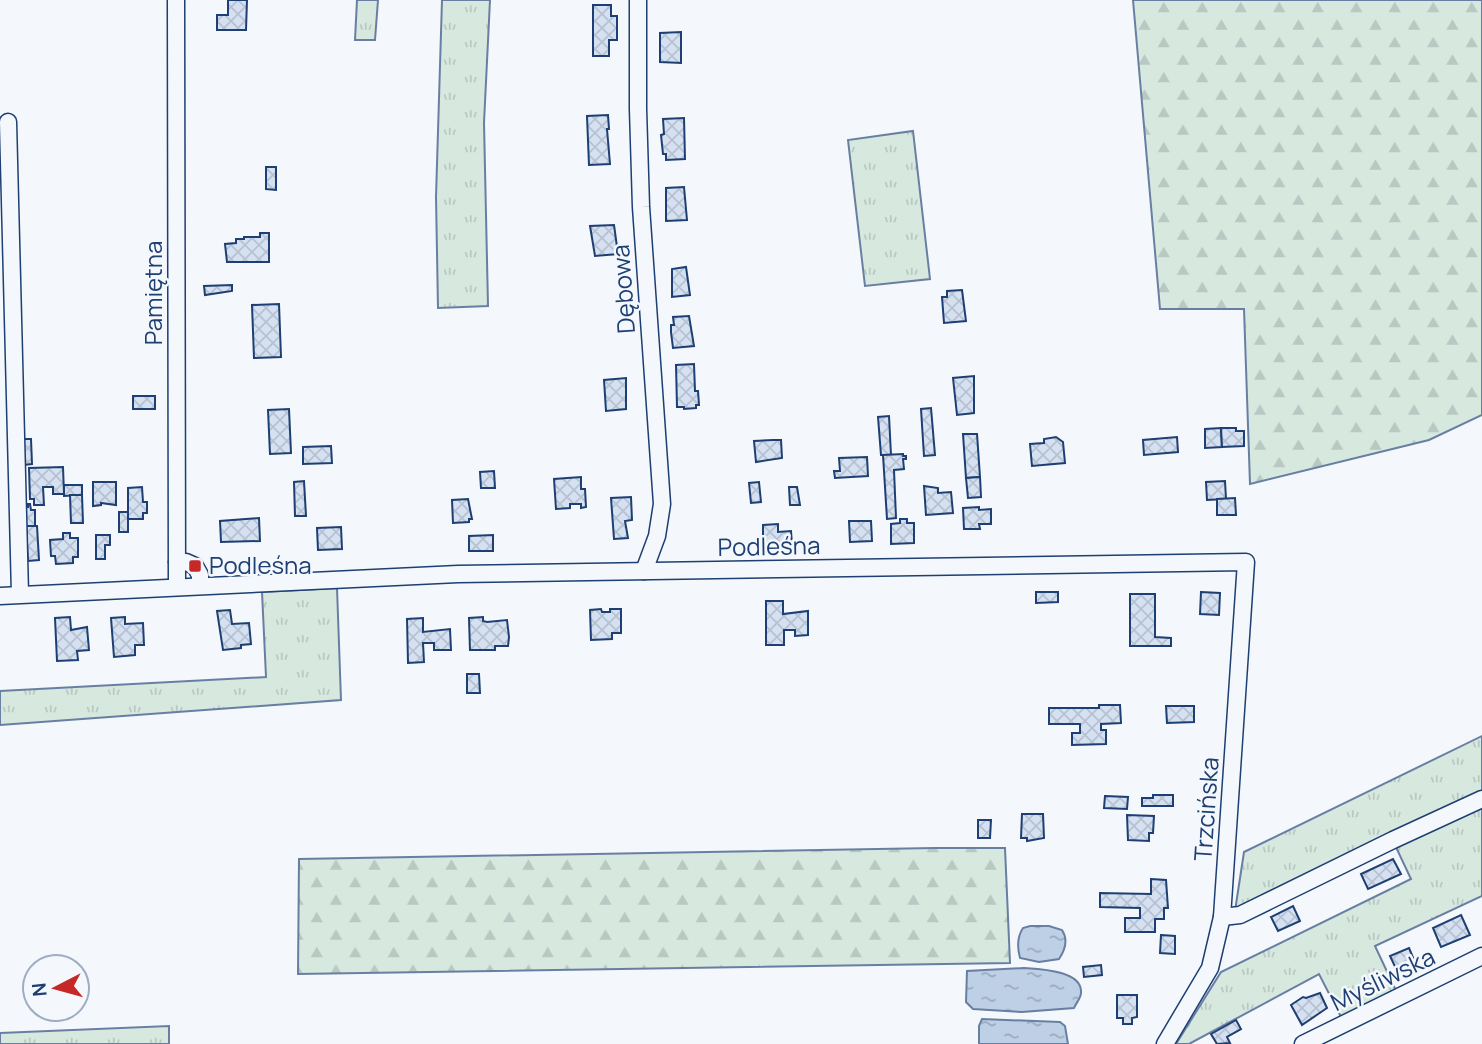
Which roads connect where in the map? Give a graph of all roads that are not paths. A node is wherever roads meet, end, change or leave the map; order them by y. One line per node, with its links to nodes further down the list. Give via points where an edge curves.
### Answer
1 (176, 0): 4 (street, Pamiętna)
2 (638, 0): 6 (street, Dębowa, via 641,207 662,503 657,536)
3 (8, 122): 9 (street)
4 (177, 562): 7 (street, via 195,566); 8 (street, Pamiętna)
5 (1245, 562): 6 (street, Podleśna); 12 (street, Trzcińska)
6 (644, 571): 7 (street, Podleśna)
7 (200, 585): 8 (street, Podleśna)
8 (177, 586): 9 (street, Podleśna)
9 (20, 594): 10 (street, Podleśna)
10 (0, 596)
11 (1482, 799): 12 (street, via 1240,915)
12 (1222, 917): 14 (street, Trzcińska, via 1210,968)
13 (1482, 956): 15 (street, Myśliwska)
14 (1165, 1044)
15 (1303, 1044)

